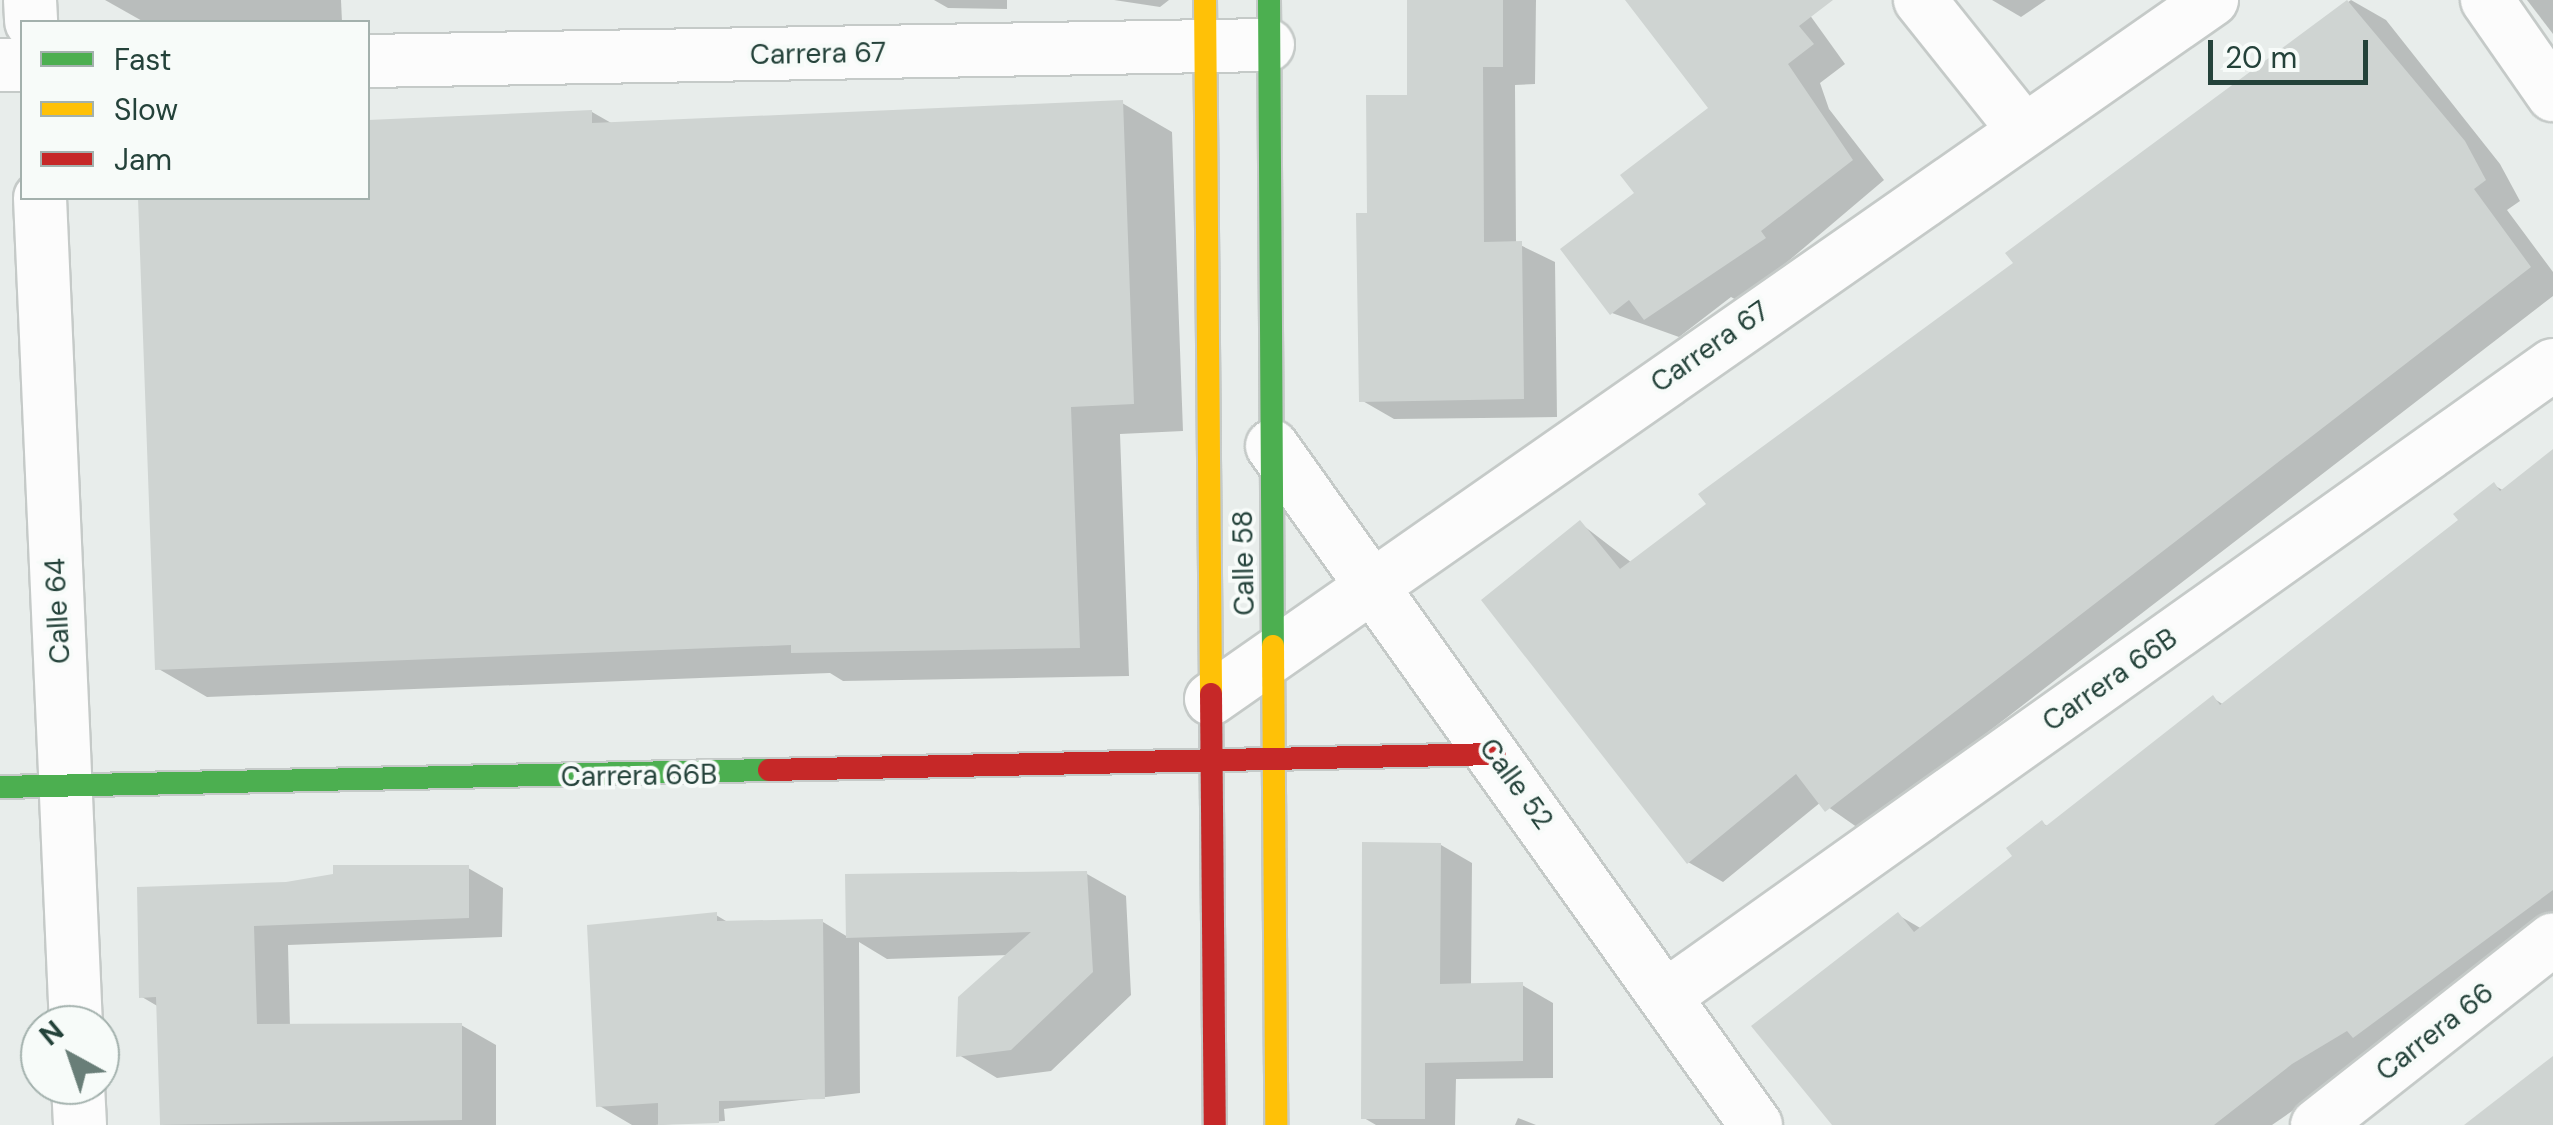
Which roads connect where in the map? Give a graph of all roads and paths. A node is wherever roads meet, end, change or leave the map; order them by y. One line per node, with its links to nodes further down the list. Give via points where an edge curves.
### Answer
1 (1920, 0): 8 (street)
2 (2212, 0): 8 (street, Carrera 67)
3 (2488, 0): 7 (street)
4 (1268, 23): 5 (street, Carrera 67); 11 (street, Calle 58)
5 (1205, 24): 6 (street, Carrera 67); 14 (street, Calle 58)
6 (370, 61)
7 (2553, 95)
8 (2022, 128): 12 (street, Carrera 67)
9 (40, 200): 18 (street, Calle 64)
10 (2553, 365): 21 (street, Carrera 66B)
11 (1272, 446): 12 (street, Calle 52); 13 (street, Calle 58)
12 (1370, 587): 13 (street, Carrera 67); 15 (street, Calle 52)
13 (1275, 655): 14 (street, Carrera 67); 16 (street, Calle 58)
14 (1211, 699): 17 (street, Calle 58)
15 (1494, 754): 16 (street); 21 (street, Calle 52)
16 (1277, 764): 17 (street, Carrera 66B); 24 (street, Calle 58)
17 (1211, 766): 18 (street, Carrera 66B); 23 (street, Calle 58)
18 (66, 785): 19 (street, Carrera 66B); 22 (street, Calle 64)
19 (0, 786)
20 (2553, 939): 26 (street, Carrera 66)
21 (1667, 995): 25 (street, Calle 52)
22 (75, 1005)
23 (1214, 1125)
24 (1276, 1125)
25 (1756, 1125)
26 (2317, 1125)

